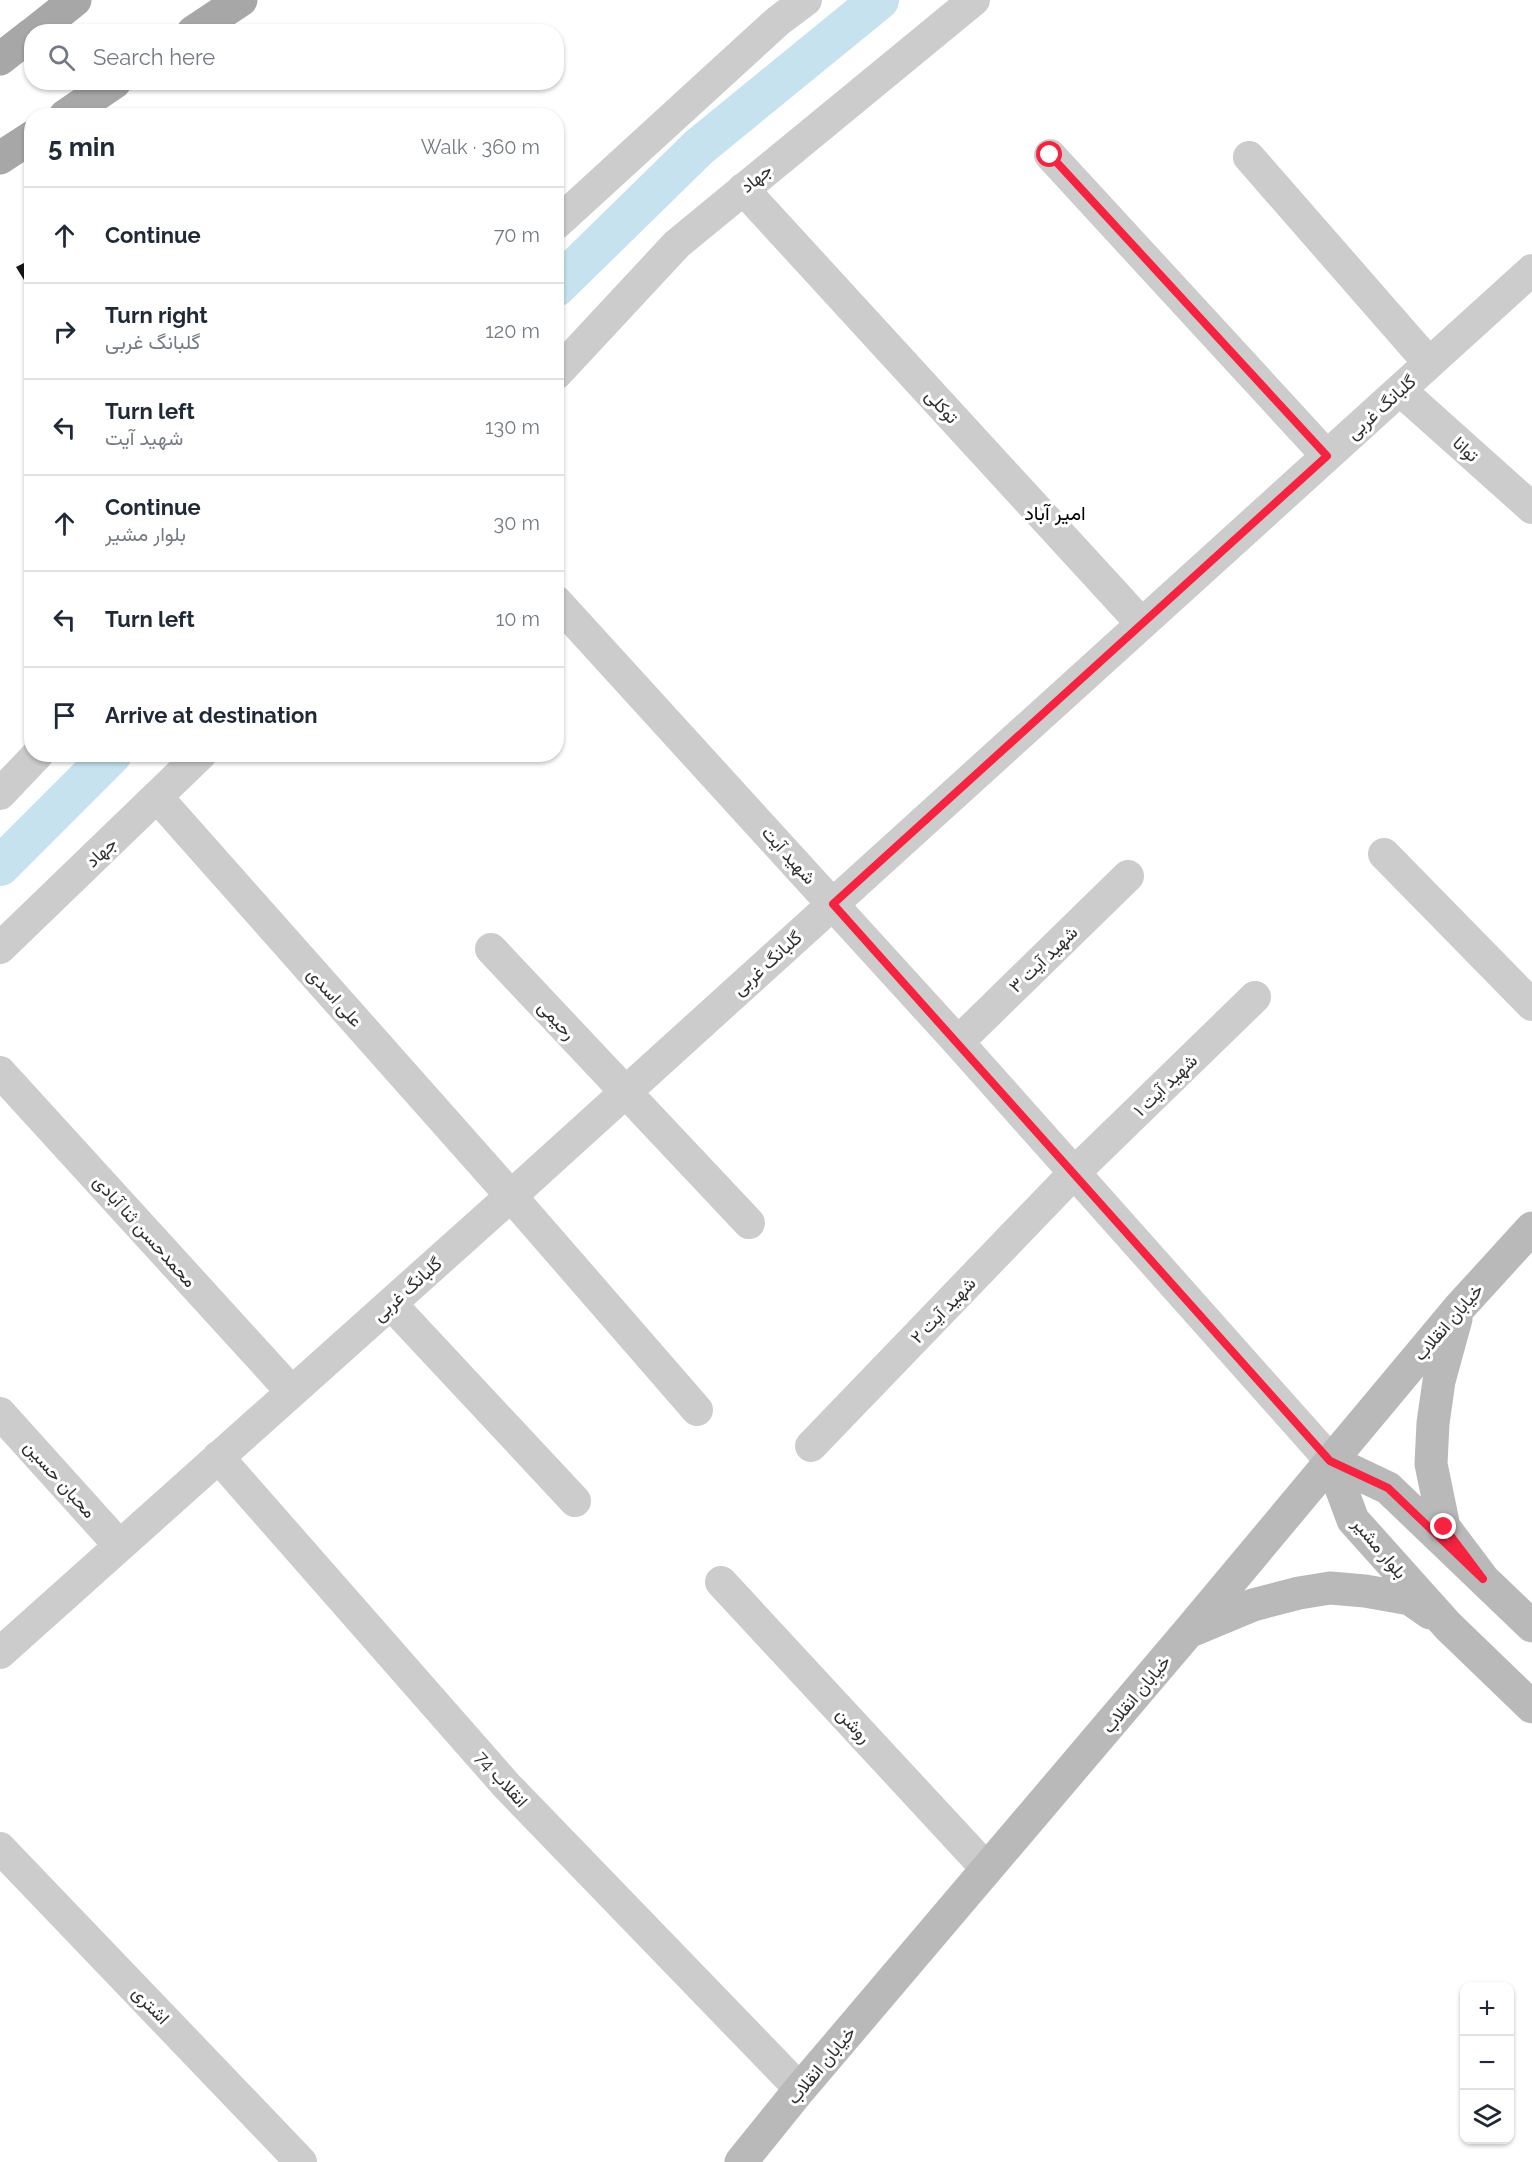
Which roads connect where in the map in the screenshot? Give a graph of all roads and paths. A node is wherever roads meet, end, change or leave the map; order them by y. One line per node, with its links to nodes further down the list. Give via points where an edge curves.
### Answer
1 (75, 0): 5 (main road)
2 (241, 0): 6 (main road)
3 (806, 0): 16 (street, via 778,21)
4 (974, 0): 15 (street, جهاد)
5 (45, 24)
6 (205, 24)
7 (24, 40): 8 (main road)
8 (0, 59)
9 (103, 90): 10 (main road)
10 (77, 108)
11 (24, 142): 14 (main road)
12 (1050, 155): 21 (street)
13 (1249, 157): 18 (street)
14 (0, 158)
15 (743, 189): 19 (street, جهاد, via 677,244); 24 (street, توکلی)
16 (564, 217)
17 (1532, 270): 18 (street, گلبانگ غربی)
18 (1429, 363): 20 (street, گلبانگ غربی)
19 (564, 365)
20 (1400, 390): 21 (street, گلبانگ غربی); 22 (street, توانا)
21 (1327, 456): 24 (street, گلبانگ غربی)
22 (1532, 508)
23 (564, 610): 31 (street, شهید آیت)
24 (1142, 624): 31 (street, گلبانگ غربی)
25 (30, 762): 27 (street)
26 (193, 762): 28 (street, جهاد)
27 (0, 794)
28 (158, 798): 32 (street, جهاد); 40 (street, علی اسدی)
29 (1384, 854): 35 (street)
30 (1128, 876): 36 (street, شهید آیت ۳)
31 (833, 904): 36 (street, شهید آیت); 38 (street, گلبانگ غربی)
32 (0, 948)
33 (490, 949): 38 (street, رحیمی)
34 (1256, 997): 39 (street, شهید آیت ۱)
35 (1532, 1005)
36 (958, 1042): 39 (street, شهید آیت)
37 (0, 1072): 45 (street, محمدحسن ثنا آبادی)
38 (624, 1091): 40 (street, گلبانگ غربی); 41 (street, رحیمی)
39 (1074, 1173): 48 (street, شهید آیت ۲); 50 (street, شهید آیت)
40 (511, 1196): 43 (street, گلبانگ غربی); 46 (street, علی اسدی)
41 (749, 1223)
42 (1532, 1228): 44 (main road, خیابان انقلاب)
43 (391, 1304): 45 (street, گلبانگ غربی); 51 (street)
44 (1458, 1309): 50 (main road, خیابان انقلاب); 53 (main road, via 1439,1381 1431,1464 1444,1527)
45 (291, 1391): 49 (street, گلبانگ غربی)
46 (697, 1410)
47 (0, 1413): 52 (street, محبان حسین)
48 (811, 1446)
49 (218, 1457): 52 (street, گلبانگ غربی); 62 (street, انقلاب 74, via 507,1786)
50 (1330, 1461): 53 (main road, via 1388,1488); 55 (main road, بلوار مشیر, via 1353,1520); 57 (main road, خیابان انقلاب)
51 (575, 1501)
52 (119, 1545): 58 (street, گلبانگ غربی)
53 (1483, 1579): 56 (main road)
54 (721, 1582): 61 (street, روشن)
55 (1448, 1626): 57 (main road, via 1410,1599 1330,1588 1253,1605); 59 (main road, بلوار مشیر)
56 (1532, 1626)
57 (1189, 1632): 61 (main road, خیابان انقلاب)
58 (0, 1653)
59 (1532, 1707)
60 (0, 1848): 63 (street, اشتری)
61 (987, 1869): 62 (main road, خیابان انقلاب)
62 (800, 2089): 64 (main road, خیابان انقلاب)
63 (302, 2162)
64 (741, 2162)

